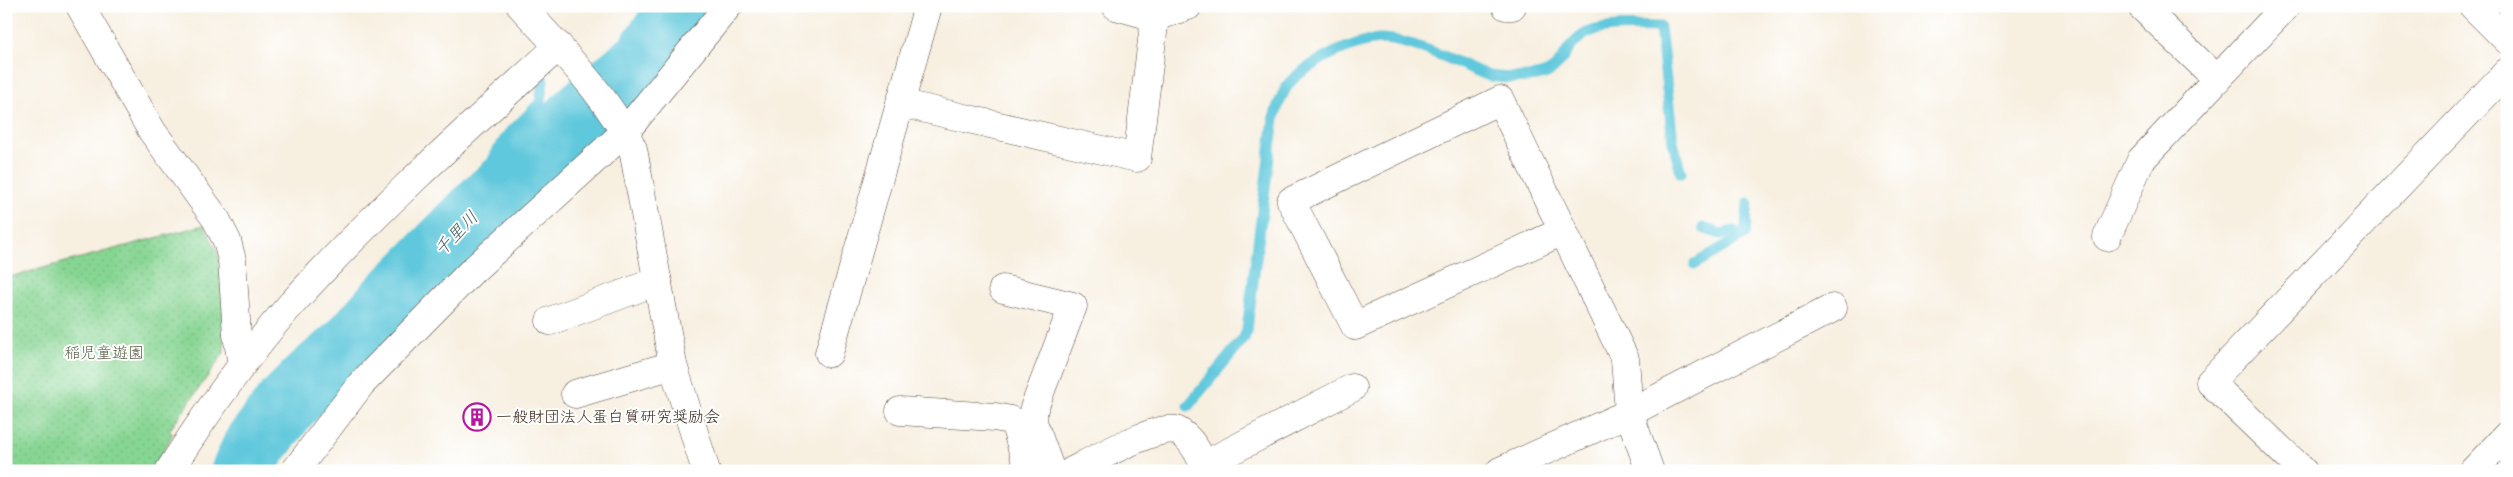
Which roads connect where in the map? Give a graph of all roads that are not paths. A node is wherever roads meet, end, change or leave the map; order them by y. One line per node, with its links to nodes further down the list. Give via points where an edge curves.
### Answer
1 (80, 6): 26 (street, via 152,131 216,220 227,241 232,260)
2 (521, 6): 14 (street)
3 (728, 6): 18 (street)
4 (928, 6): 17 (street)
5 (1116, 6): 12 (street)
6 (1188, 6): 12 (street)
7 (1506, 6): 8 (street)
8 (1512, 6)
9 (2142, 6): 16 (street)
10 (2286, 6): 16 (street)
11 (2473, 6): 13 (street)
12 (1155, 17): 17 (street, via 1137,158)
13 (2507, 40)
14 (562, 50): 18 (street); 26 (street, via 424,168 361,229 286,310)
15 (2507, 72): 42 (street, via 2210,382)
16 (2217, 79): 20 (street, via 2141,160)
17 (900, 103): 25 (street)
18 (621, 126): 21 (street, via 633,149); 35 (street, via 361,384)
19 (1563, 232): 19 (street, via 1355,326 1291,200 1500,100); 31 (street, via 1625,359)
20 (2107, 237)
21 (658, 281): 24 (street); 27 (street)
22 (1003, 288): 38 (street, via 1073,306 1033,411 1033,422)
23 (1833, 308): 31 (street)
24 (550, 321)
25 (829, 353)
26 (242, 365): 34 (street)
27 (673, 365): 29 (street); 36 (street)
28 (1352, 388): 33 (street)
29 (575, 394)
30 (900, 412): 37 (street, via 1010,420 1015,425)
31 (1628, 413): 40 (street); 41 (street)
32 (2507, 435): 43 (street)
33 (1206, 468): 39 (street, via 1193,444 1171,428 1154,432)
34 (168, 471)
35 (296, 471)
36 (706, 471)
37 (1030, 471)
38 (1051, 471)
39 (1072, 471)
40 (1500, 471)
41 (1650, 471)
42 (2303, 471)
43 (2473, 471)

